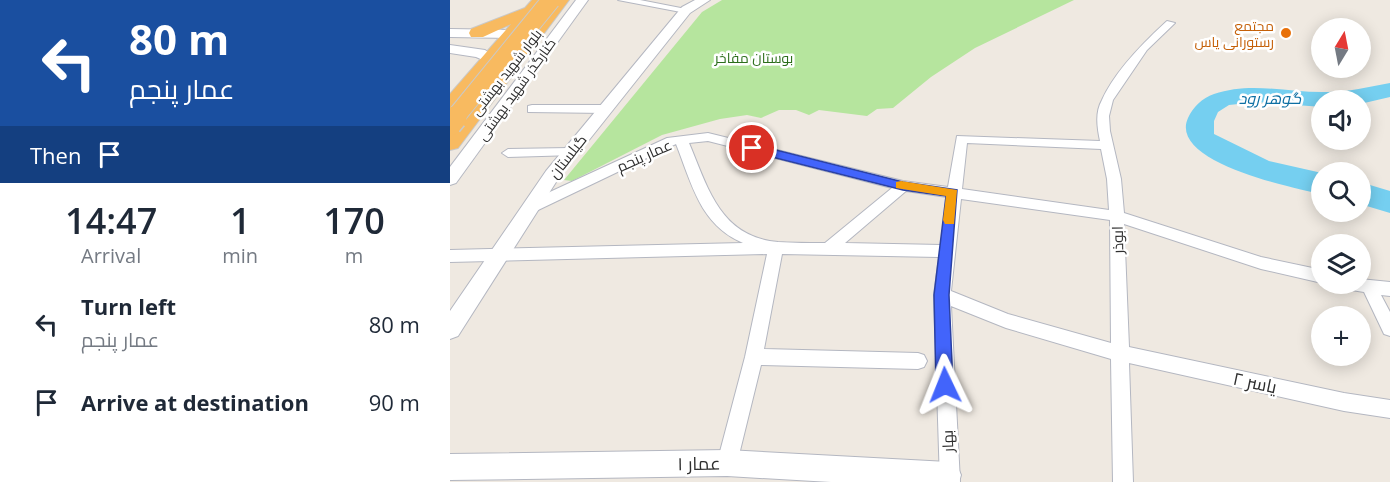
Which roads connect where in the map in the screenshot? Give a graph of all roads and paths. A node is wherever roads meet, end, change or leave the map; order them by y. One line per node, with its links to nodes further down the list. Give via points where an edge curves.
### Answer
1 (561, 0): 11 (highway, بلوار شهید بهشتی)
2 (582, 0): 23 (street, کنارگذر شهید بهشتی)
3 (622, 0): 6 (street)
4 (704, 0): 6 (street, گیلستان)
5 (542, 1): 9 (highway); 10 (highway, بلوار شهید بهشتی); 17 (highway, bridge)
6 (686, 10): 16 (street, گیلستان)
7 (1170, 23): 20 (street, ابوذر, via 1143,48 1107,100 1103,116)
8 (450, 33): 9 (main road)
9 (477, 33): 10 (main road)
10 (510, 34): 11 (highway); 13 (highway, بلوار شهید بهشتی)
11 (534, 34): 19 (highway, بلوار شهید بهشتی)
12 (451, 48): 13 (main road)
13 (483, 55): 14 (highway, بلوار شهید بهشتی)
14 (450, 105)
15 (532, 109): 16 (street)
16 (606, 109): 21 (street, گیلستان)
17 (450, 124)
18 (681, 140): 24 (street, عمار پنجم, via 708,138); 26 (street, عمار پنجم, via 671,141); 29 (street, via 709,204 724,226)
19 (450, 143)
20 (1106, 146): 25 (street, بهار, via 961,140); 27 (street, ابوذر)
21 (570, 152): 22 (street); 26 (street, گیلستان)
22 (508, 153)
23 (450, 179)
24 (903, 186): 25 (street, عمار پنجم); 28 (street)
25 (952, 193): 27 (street, عمار پنجم); 30 (street, بهار)
26 (531, 207): 31 (street, گیلستان)
27 (1117, 216): 33 (street, عمار پنجم, via 1261,263); 40 (street, ابوذر)
28 (830, 247): 29 (street); 30 (street)
29 (776, 248): 31 (street); 41 (street)
30 (947, 251): 37 (street, بهار)
31 (502, 254): 32 (street); 38 (street, گیلستان)
32 (450, 256)
33 (1311, 274)
34 (1371, 288): 35 (street)
35 (1390, 289)
36 (1371, 290): 39 (street)
37 (942, 295): 40 (street, یاسر ۲, via 1006,321); 46 (street, بهار)
38 (450, 329)
39 (1390, 329)
40 (1120, 353): 43 (street, یاسر ۲); 47 (street, ابوذر)
41 (754, 357): 42 (street); 44 (street)
42 (918, 361)
43 (1390, 409)
44 (728, 463): 45 (street, عمار ۱); 46 (street, عمار ۱)
45 (450, 466)
46 (949, 478)
47 (1123, 482)

